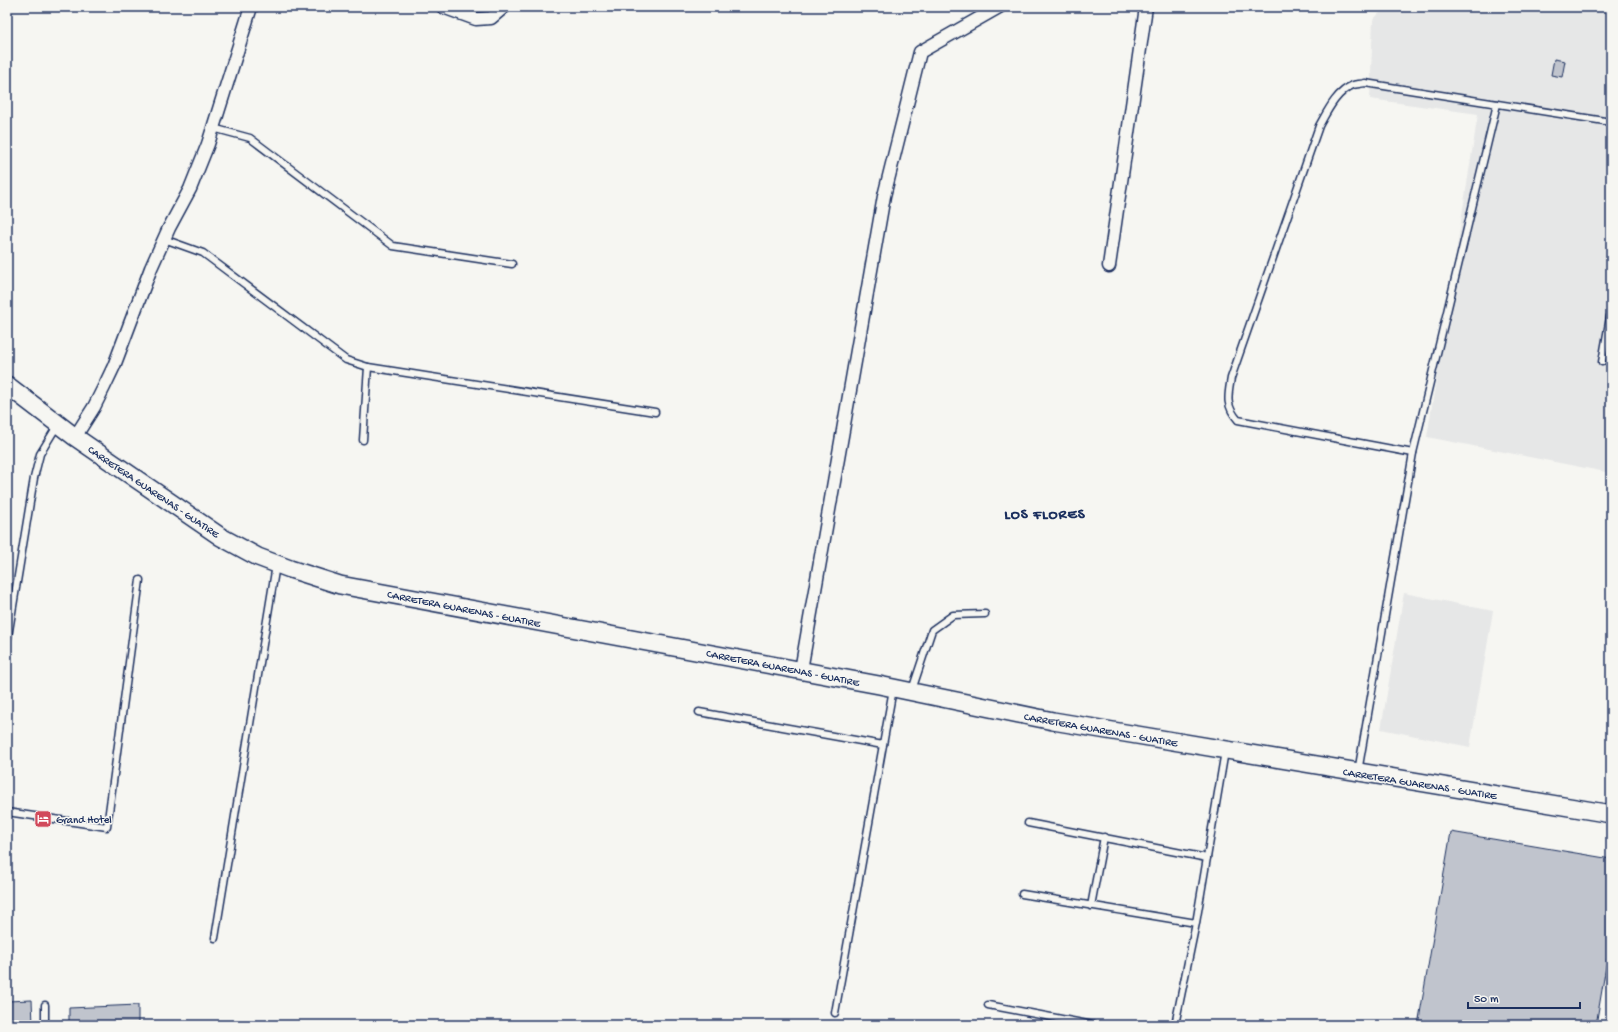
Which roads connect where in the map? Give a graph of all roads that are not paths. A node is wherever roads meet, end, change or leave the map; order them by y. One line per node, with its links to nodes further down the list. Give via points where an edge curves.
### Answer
1 (251, 7): 9 (street)
2 (443, 7): 6 (street)
3 (504, 7): 6 (street, via 491,18 484,19 476,19)
4 (999, 7): 26 (street, via 920,52 884,196)
5 (1146, 7): 12 (street)
6 (467, 11)
7 (1496, 104): 8 (lane); 21 (lane); 21 (lane, via 1365,83 1353,85 1343,91 1319,126 1231,378 1228,399 1231,411 1238,420)
8 (1611, 122)
9 (213, 128): 10 (street, via 190,189); 11 (lane, via 250,138 393,246)
10 (164, 239): 15 (lane, via 203,252 346,360); 19 (street, via 111,373)
11 (512, 264)
12 (1109, 266)
13 (1611, 311): 14 (lane)
14 (1602, 362)
15 (368, 367): 17 (lane); 20 (lane)
16 (7, 385): 18 (main road, CARRETERA GUARENAS - GUATIRE)
17 (655, 412)
18 (58, 424): 19 (main road, CARRETERA GUARENAS - GUATIRE); 25 (lane, via 40,454 34,478)
19 (75, 437): 22 (main road, CARRETERA GUARENAS - GUATIRE, via 221,537)
20 (363, 440)
21 (1413, 453): 32 (lane)
22 (276, 564): 26 (main road, CARRETERA GUARENAS - GUATIRE, via 340,585); 41 (lane)
23 (140, 580): 33 (lane, via 107,827)
24 (985, 614): 28 (lane, via 953,615 932,630)
25 (7, 643)
26 (801, 670): 27 (main road, CARRETERA GUARENAS - GUATIRE)
27 (894, 688): 28 (main road, CARRETERA GUARENAS - GUATIRE); 30 (lane)
28 (912, 692): 31 (main road, CARRETERA GUARENAS - GUATIRE, via 1053,721)
29 (699, 712): 30 (lane)
30 (883, 745): 44 (lane)
31 (1225, 751): 32 (main road, CARRETERA GUARENAS - GUATIRE); 37 (lane)
32 (1358, 772): 34 (main road, CARRETERA GUARENAS - GUATIRE)
33 (7, 812)
34 (1611, 814)
35 (1028, 823): 36 (lane)
36 (1104, 838): 37 (lane); 39 (lane)
37 (1207, 858): 40 (lane)
38 (1022, 894): 39 (lane)
39 (1091, 906): 40 (lane)
40 (1196, 923): 47 (lane)
41 (215, 938)
42 (988, 1004): 46 (lane)
43 (45, 1005): 45 (lane)
44 (835, 1013)
45 (45, 1025)
46 (1093, 1025)
47 (1175, 1025)

